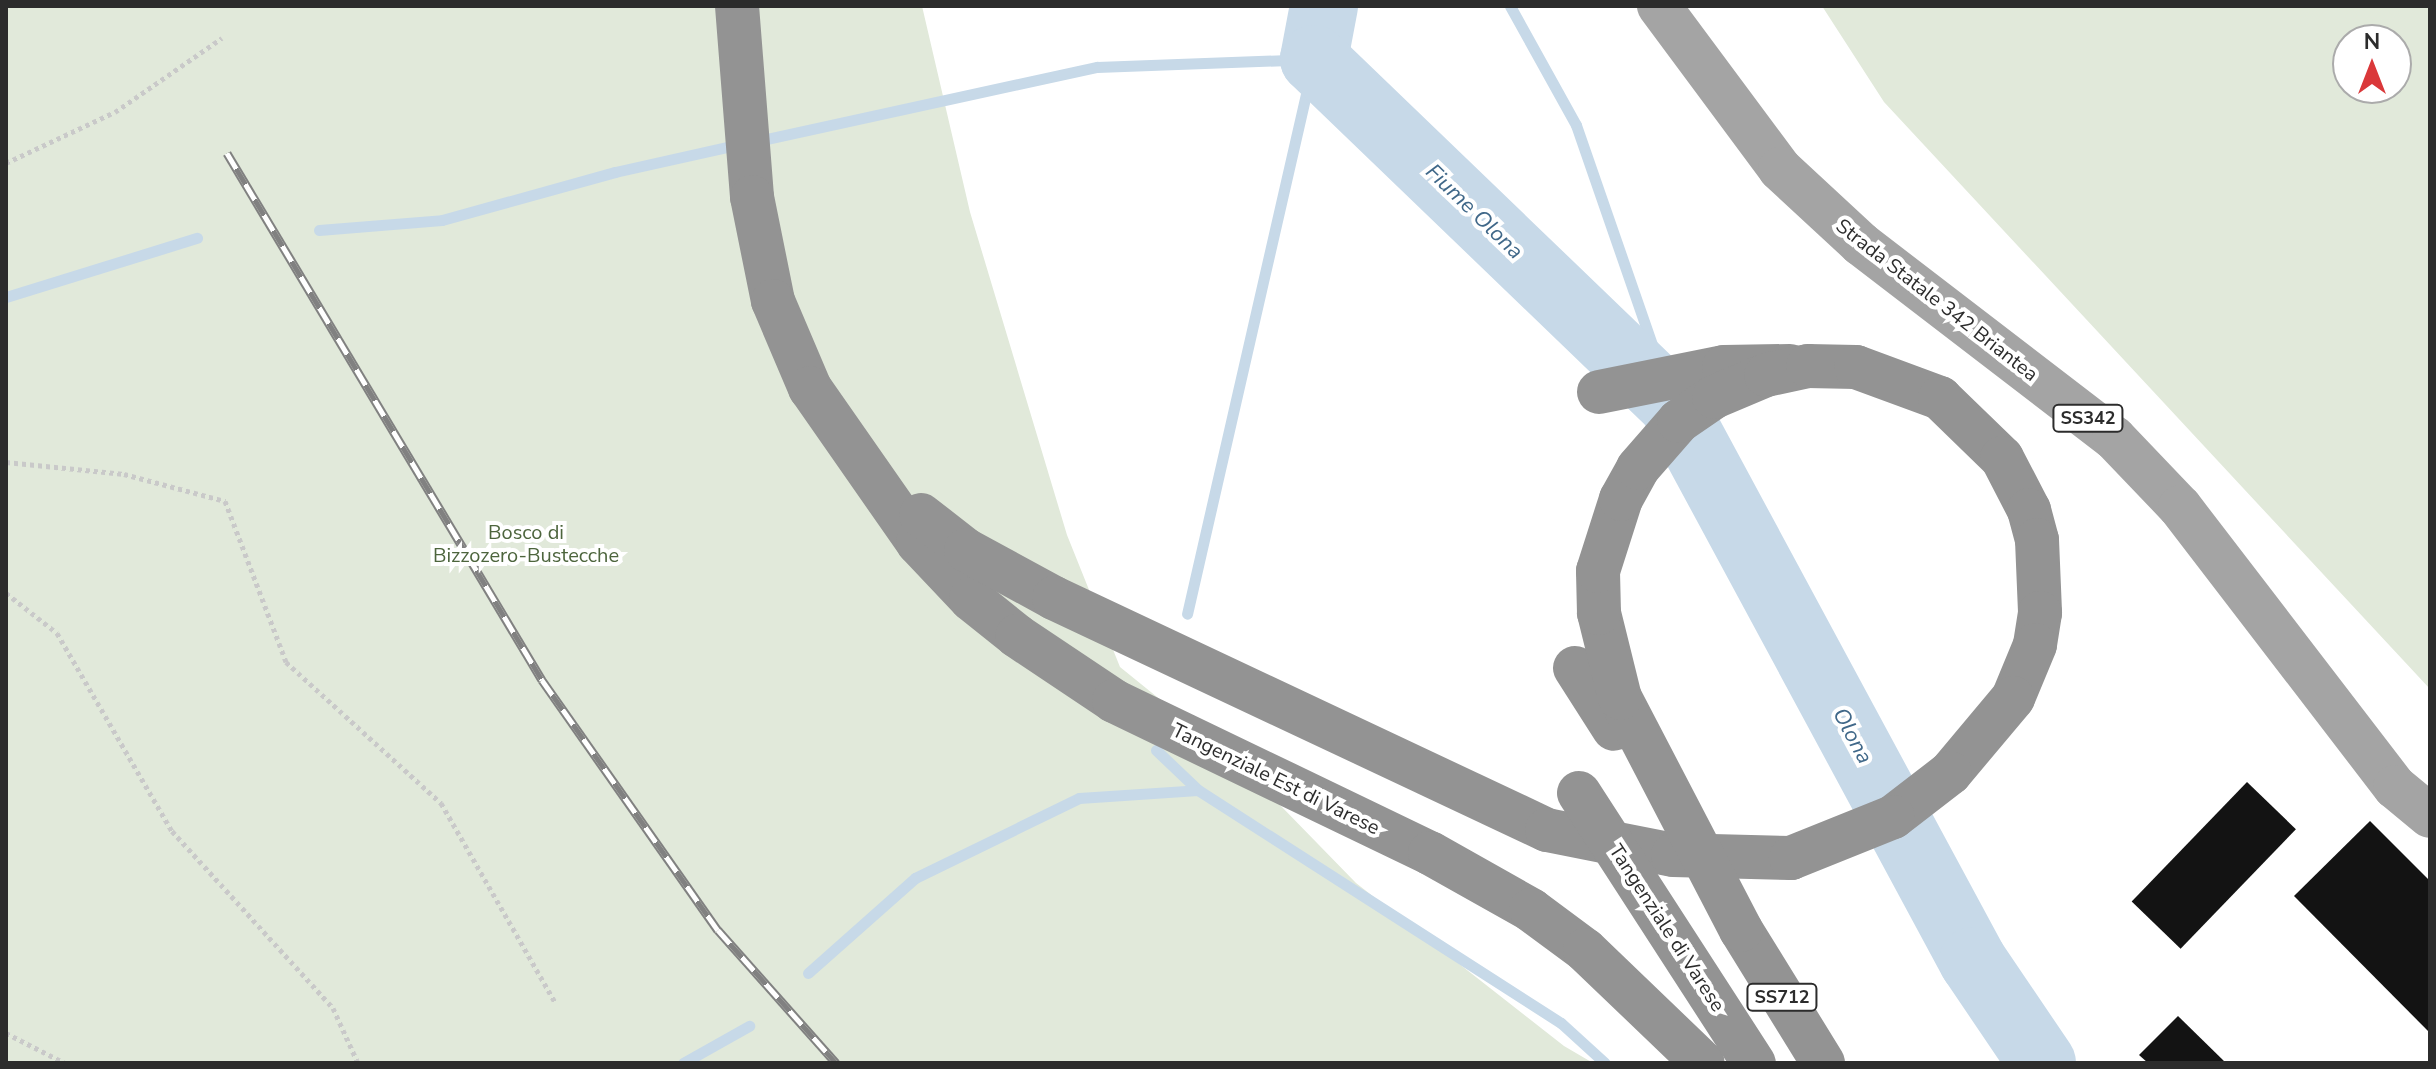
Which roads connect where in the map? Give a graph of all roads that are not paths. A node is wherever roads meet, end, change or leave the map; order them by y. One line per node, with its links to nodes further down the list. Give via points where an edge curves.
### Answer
1 (727, 6): 5 (highway)
2 (737, 6): 5 (highway, Tangenziale Est di Varese)
3 (752, 6): 5 (highway)
4 (1659, 6): 11 (main road, Strada Statale 342 Briantea / SS342, via 1780,169 1861,244 2114,438 2180,507 2395,787)
5 (741, 64): 8 (highway, Tangenziale Est di Varese, via 752,197 773,301 810,388)
6 (1808, 366): 7 (highway, bridge, via 1724,367); 8 (highway, Tangenziale Est di Varese, bridge, via 1856,367 1897,378 1940,398 1981,433 2016,480 2029,510 2041,577 2040,613 2035,645 2013,698 1950,773 1893,817 1791,858 1748,860 1620,848 1547,830 1054,598 966,550); 12 (highway, Tangenziale Est di Varese, bridge, via 1748,382 1679,421 1638,468 1621,499 1598,571 1604,640 1620,698)
7 (1599, 392)
8 (869, 474): 13 (highway, Tangenziale Est di Varese, via 918,543 971,599 1114,701 1430,853 1531,910 1585,950)
9 (1575, 668): 12 (highway, bridge)
10 (1579, 793): 14 (highway, Tangenziale di Varese, bridge)
11 (2430, 816)
12 (1741, 930): 15 (highway, Tangenziale Est di Varese / SS712)
13 (1703, 1063)
14 (1754, 1063)
15 (1823, 1063)

